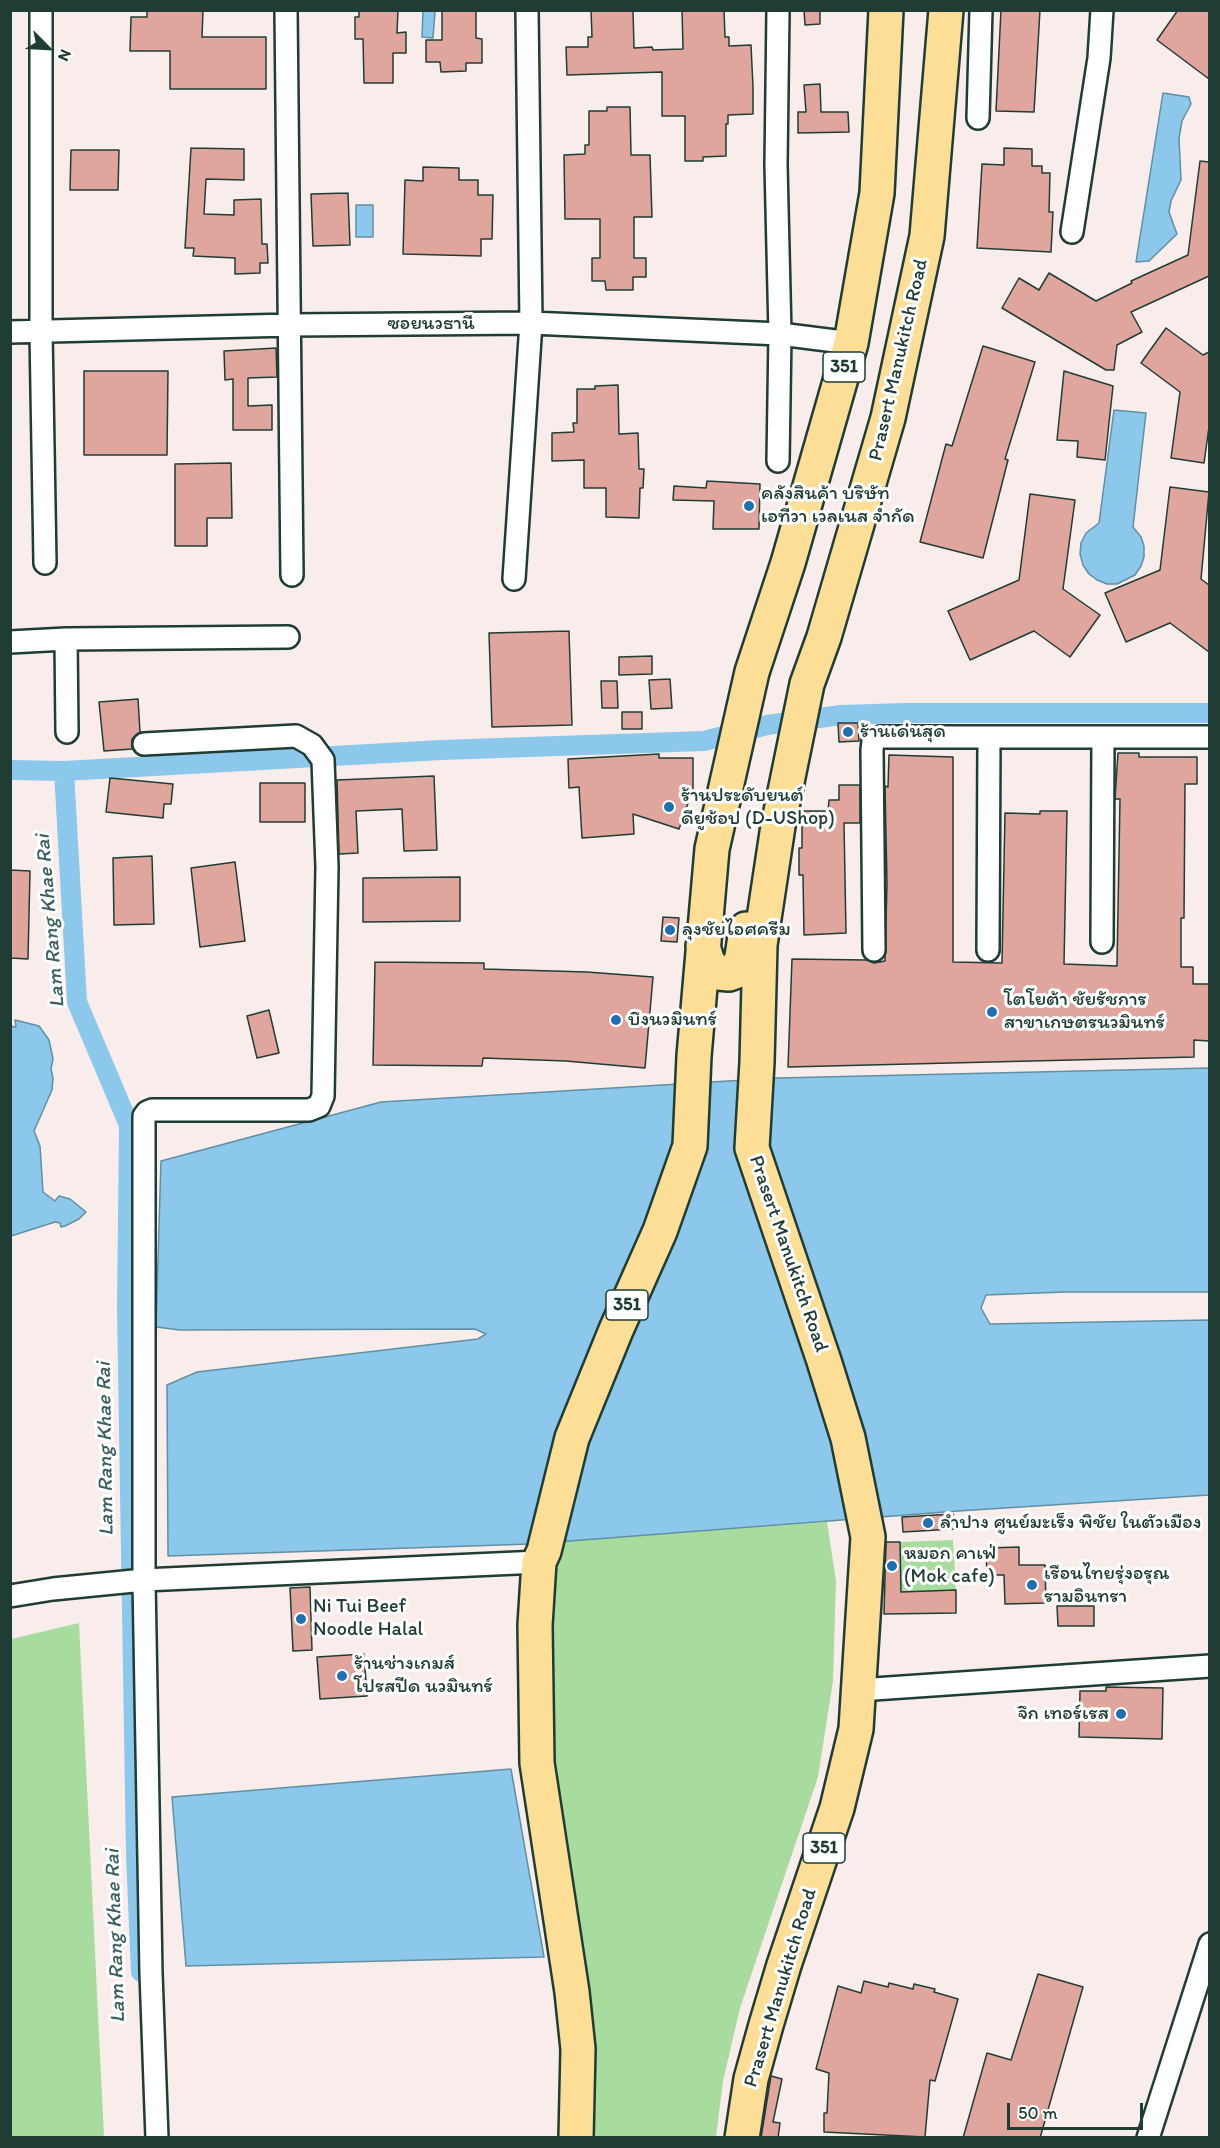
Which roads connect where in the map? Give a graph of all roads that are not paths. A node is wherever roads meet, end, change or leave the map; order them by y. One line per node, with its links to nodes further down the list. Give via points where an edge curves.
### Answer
1 (41, 10): 14 (street)
2 (286, 10): 12 (street)
3 (527, 10): 11 (street)
4 (778, 10): 15 (street)
5 (886, 10): 16 (main road, 351, via 877,193)
6 (946, 10): 24 (main road, Prasert Manukitch Road / 351, via 927,236 888,418)
7 (981, 10): 9 (street)
8 (1102, 10): 10 (street, via 1099,58)
9 (978, 118)
10 (1072, 232)
11 (531, 323): 12 (street, ซอยนวธานี); 15 (street, ซอยนวธานี); 20 (street)
12 (290, 325): 14 (street, ซอยนวธานี); 19 (street)
13 (10, 332): 14 (street, ซอยนวธานี)
14 (41, 332): 18 (street)
15 (780, 334): 16 (street, ซอยนวธานี); 17 (street)
16 (851, 343): 31 (main road, 351, via 788,564 752,672 712,849)
17 (778, 461)
18 (45, 563)
19 (292, 575)
20 (514, 579)
21 (288, 637): 22 (street)
22 (66, 639): 23 (street); 25 (street)
23 (10, 642)
24 (797, 720): 31 (main road, via 780,740 737,971 718,973 708,963); 38 (main road, Prasert Manukitch Road / 351, via 760,945 752,1148 848,1438 868,1537)
25 (67, 732)
26 (989, 737): 28 (street); 32 (street, via 888,736 873,741); 33 (street)
27 (1209, 737): 28 (street)
28 (1103, 738): 30 (street)
29 (144, 744): 35 (street, via 296,736 312,745 320,756 327,867 319,1106 309,1110 152,1110 144,1116)
30 (1102, 942)
31 (703, 946): 34 (main road, 351, via 690,1146 660,1231 572,1438)
32 (874, 950)
33 (988, 950)
34 (541, 1557): 35 (street); 41 (main road, 351, via 535,1625 537,1762 578,2049)
35 (134, 1581): 36 (street); 40 (street)
36 (10, 1596)
37 (1209, 1666): 38 (street)
38 (859, 1690): 42 (main road, Prasert Manukitch Road / 351, via 856,1729 834,1818 784,1965 751,2079)
39 (1209, 1944): 43 (street)
40 (157, 2138)
41 (576, 2138)
42 (742, 2138)
43 (1148, 2138)

